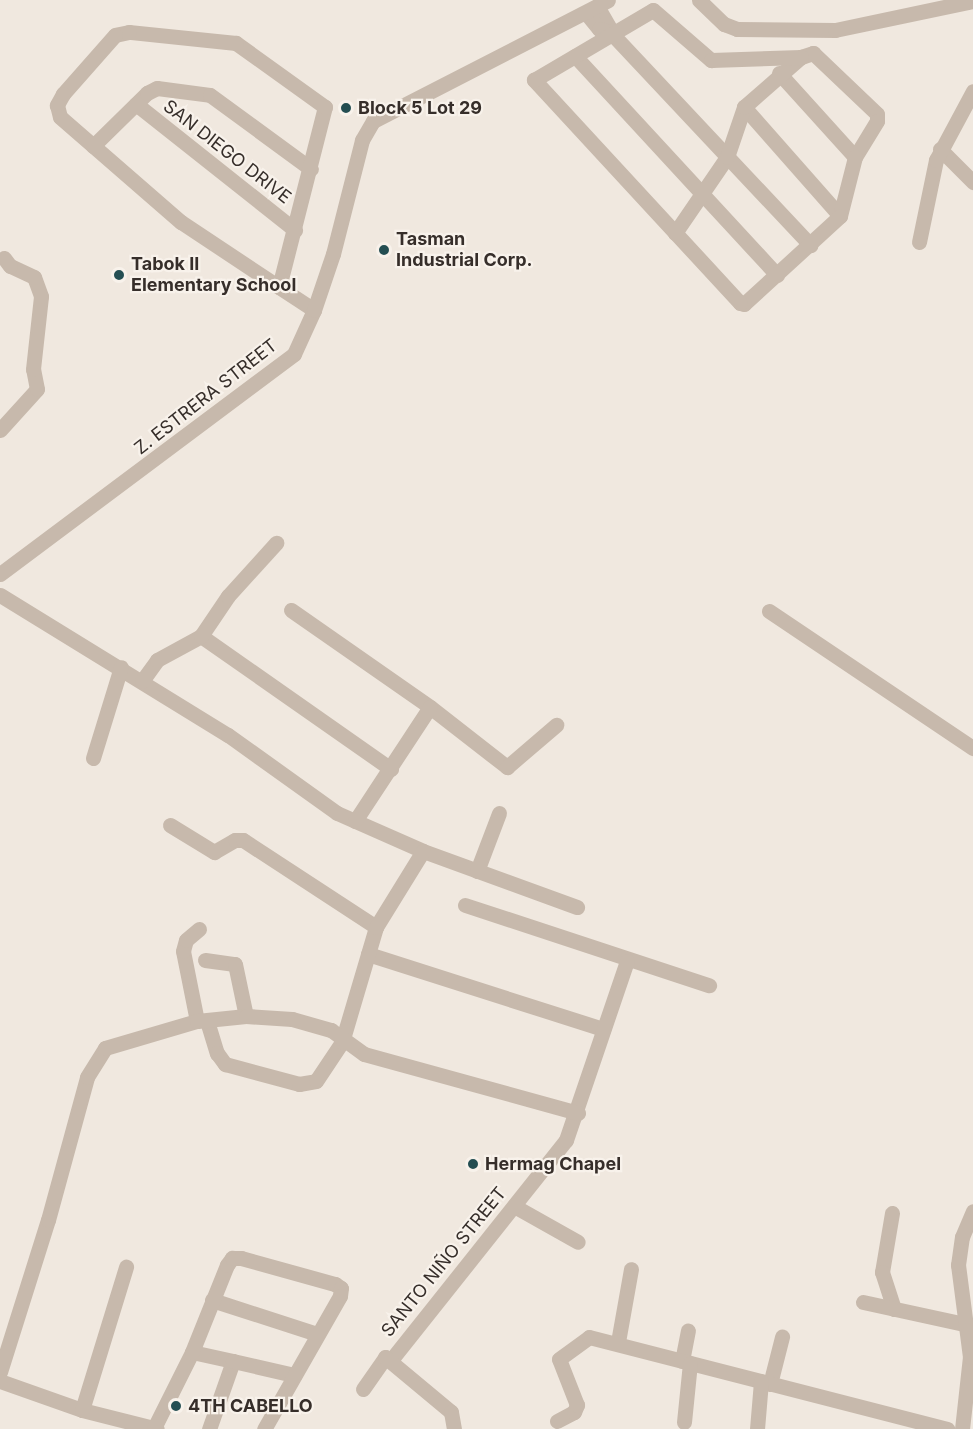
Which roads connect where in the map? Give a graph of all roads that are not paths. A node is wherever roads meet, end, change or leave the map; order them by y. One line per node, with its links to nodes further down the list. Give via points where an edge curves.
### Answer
1 (699, 0): 2 (street, via 724,24 737,28 835,30)
2 (972, 1)
3 (597, 6): 4 (street, via 599,29); 26 (street, Z. ESTRERA STREET, via 373,121 362,140 333,254)
4 (612, 34): 5 (street, via 653,10 711,60); 6 (street); 14 (street)
5 (807, 55): 7 (street); 13 (street, via 877,114 877,121)
6 (575, 56): 17 (street); 20 (street, via 534,80)
7 (779, 73): 10 (street); 13 (street)
8 (973, 91): 12 (street)
9 (136, 104): 11 (street); 15 (street, via 157,88 210,95); 19 (street, SAN DIEGO DRIVE)
10 (744, 107): 14 (street); 18 (street)
11 (93, 146): 15 (street, via 57,111 63,94 108,41 122,32 236,43 325,107); 25 (street, via 181,222)
12 (940, 149): 16 (street); 21 (street)
13 (855, 157): 18 (street)
14 (727, 158): 17 (street); 22 (street)
15 (311, 169): 19 (street)
16 (973, 182)
17 (703, 195): 20 (street); 24 (street)
18 (840, 216): 22 (street)
19 (295, 230): 25 (street)
20 (675, 233): 24 (street, via 740,303 748,303)
21 (919, 242)
22 (810, 245): 24 (street)
23 (4, 258): 27 (street, via 10,266 34,276 41,296 33,369 37,389)
24 (777, 275)
25 (279, 287): 26 (street)
26 (314, 310): 29 (street, Z. ESTRERA STREET, via 294,354 277,369)
27 (0, 430)
28 (276, 543): 33 (street, via 228,596)
29 (0, 574)
30 (0, 595): 34 (street)
31 (291, 610): 36 (street)
32 (769, 611): 38 (street)
33 (201, 636): 35 (street, via 165,654); 40 (street)
34 (121, 667): 35 (street); 39 (street)
35 (142, 681): 42 (street, via 228,735 337,813)
36 (430, 707): 37 (street, via 507,767); 40 (street)
37 (556, 725)
38 (973, 748)
39 (93, 758)
40 (391, 769): 42 (street)
41 (499, 813): 45 (street)
42 (355, 821): 44 (street)
43 (170, 825): 48 (street, via 214,852 243,840)
44 (423, 851): 45 (street); 48 (street)
45 (477, 871): 47 (street)
46 (465, 905): 52 (street)
47 (577, 908)
48 (376, 927): 50 (street)
49 (199, 929): 55 (street, via 186,940 183,951)
50 (368, 954): 56 (street); 57 (street)
51 (205, 960): 54 (street, via 235,964)
52 (627, 961): 53 (street); 56 (street, SANTO NIÑO STREET)
53 (708, 985)
54 (246, 1016): 55 (street); 57 (street, via 315,1023 331,1030)
55 (202, 1021): 57 (street, via 225,1064 299,1084 316,1081); 78 (street, via 115,1043 94,1061)
56 (603, 1029): 58 (street, SANTO NIÑO STREET)
57 (342, 1042): 58 (street, via 364,1054)
58 (578, 1113): 59 (street, SANTO NIÑO STREET, via 566,1140)
59 (514, 1206): 62 (street); 75 (street, SANTO NIÑO STREET)
60 (973, 1211): 65 (street, via 959,1252)
61 (892, 1213): 68 (street, via 882,1272)
62 (578, 1242)
63 (126, 1266): 83 (street)
64 (631, 1269): 73 (street)
65 (966, 1286): 69 (street)
66 (212, 1300): 71 (street); 71 (street, via 232,1258 335,1284 340,1288 340,1296); 74 (street)
67 (863, 1302): 68 (street)
68 (894, 1309): 69 (street)
69 (964, 1324): 93 (street, via 970,1383)
70 (688, 1331): 77 (street)
71 (317, 1334): 79 (street)
72 (782, 1337): 81 (street)
73 (618, 1342): 77 (street); 84 (street, via 586,1337 561,1356 558,1362 577,1405 574,1412)
74 (192, 1352): 76 (street); 87 (street)
75 (391, 1360): 82 (street, SANTO NIÑO STREET, via 385,1357); 90 (street, via 451,1412)
76 (233, 1361): 79 (street); 88 (street)
77 (686, 1362): 81 (street); 85 (street)
78 (0, 1372)
79 (294, 1376): 89 (street)
80 (0, 1381): 83 (street)
81 (766, 1383): 86 (street); 91 (street)
82 (363, 1389)
83 (82, 1410): 87 (street)
84 (557, 1421)
85 (684, 1422)
86 (902, 1423): 92 (street)
87 (155, 1429)
88 (209, 1429)
89 (264, 1429)
90 (454, 1429)
91 (756, 1429)
92 (947, 1429)
93 (962, 1429)

